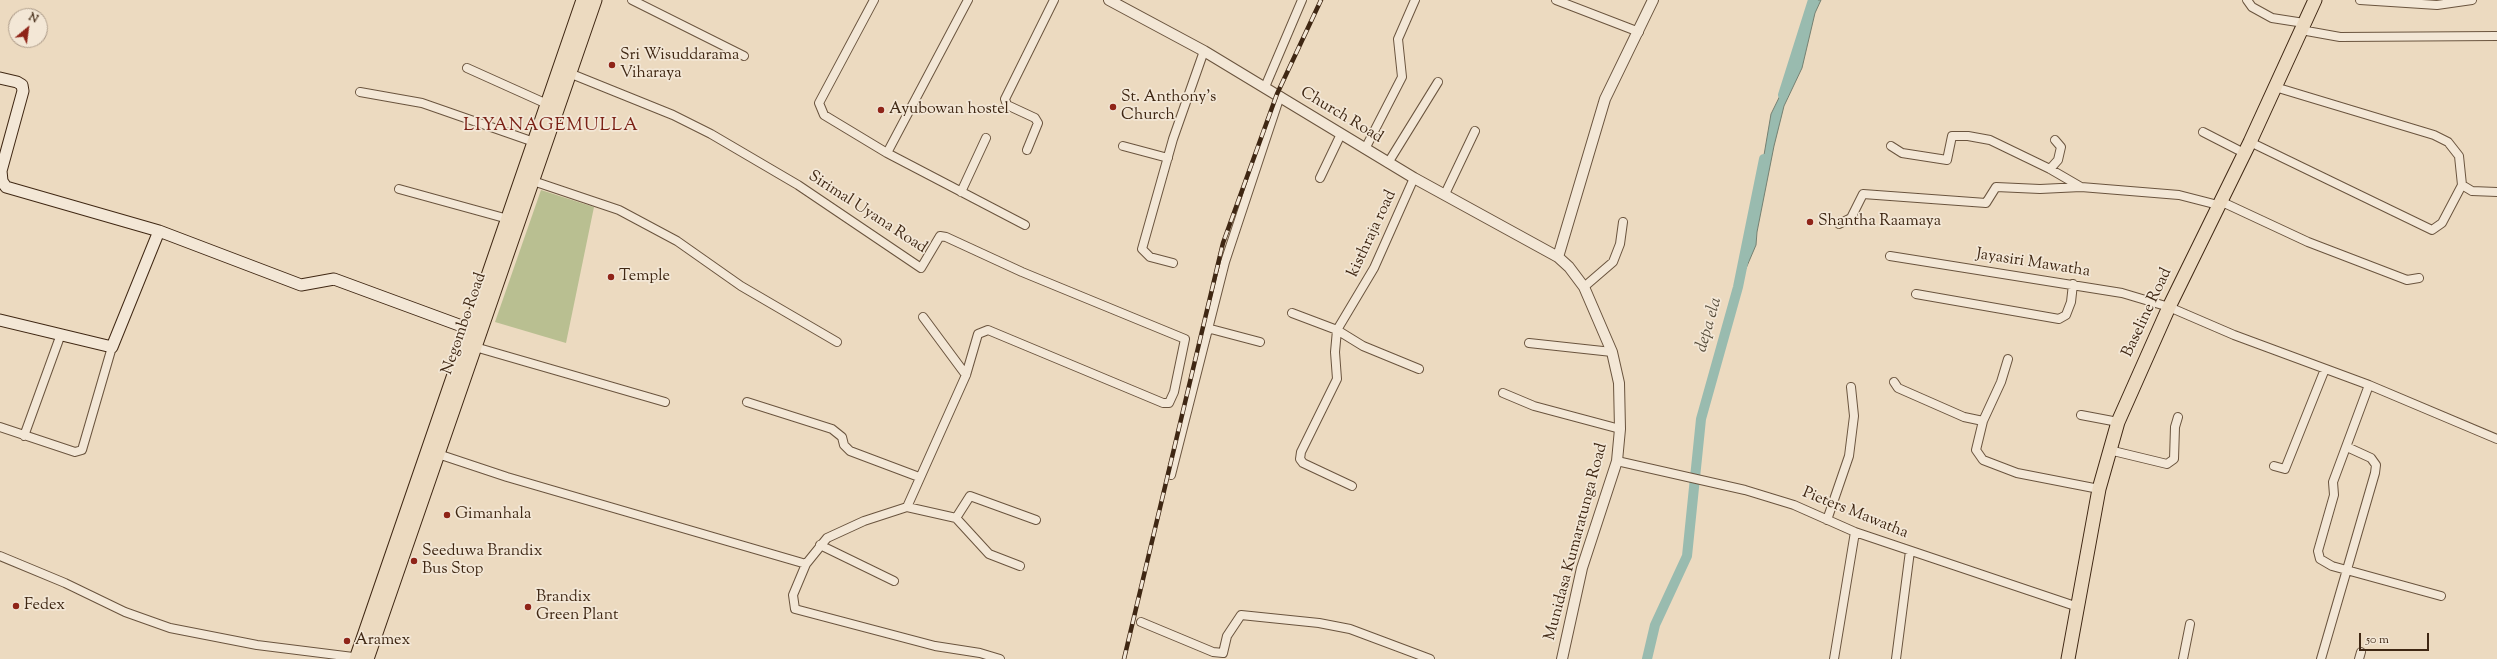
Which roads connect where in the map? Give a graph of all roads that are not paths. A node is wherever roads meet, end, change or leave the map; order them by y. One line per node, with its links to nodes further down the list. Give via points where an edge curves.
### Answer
1 (583, 0): 29 (main road, Negombo Road)
2 (595, 0): 22 (main road, Negombo Road)
3 (632, 0): 20 (street)
4 (874, 0): 41 (street, via 819,104 827,118)
5 (968, 0): 41 (street)
6 (1054, 0): 40 (street, via 1005,99 1007,105 1034,118 1038,123)
7 (1109, 0): 19 (street, Church Road)
8 (1302, 0): 25 (street)
9 (1415, 0): 38 (street, via 1398,39 1402,77)
10 (1556, 0): 17 (street)
11 (1653, 0): 17 (street)
12 (2246, 0): 16 (street, via 2272,18)
13 (2315, 0): 16 (main road, Baseline Road)
14 (2360, 0): 15 (street, via 2437,5)
15 (2472, 0)
16 (2303, 27): 18 (street, via 2340,37); 26 (main road, Baseline Road)
17 (1639, 32): 61 (street, via 1605,99)
18 (2497, 36)
19 (1204, 51): 25 (street, Church Road); 42 (street)
20 (744, 56)
21 (467, 68): 29 (street)
22 (570, 73): 47 (main road, Negombo Road); 84 (street, Sirimal Uyana Road, via 667,112 711,134 798,185 921,268 940,236 946,237 1022,272 1185,339 1174,392 1169,403 1163,403 988,330 978,334)
23 (0, 78): 59 (main road, via 17,82 22,85 23,91 1,171 2,181 6,187)
24 (1438, 82): 43 (street)
25 (1265, 87): 28 (street, Church Road)
26 (2275, 87): 39 (main road, Baseline Road); 48 (street, via 2434,135 2448,142 2459,156)
27 (360, 92): 35 (street, via 422,103)
28 (1280, 96): 32 (street, Church Road); 71 (street, via 1227,255)
29 (547, 104): 35 (main road, Negombo Road)
30 (1475, 131): 53 (street)
31 (2203, 132): 39 (street)
32 (1341, 134): 38 (street, Church Road); 45 (street)
33 (986, 138): 51 (street)
34 (2055, 140): 44 (street, via 2061,147 2058,160)
35 (534, 142): 55 (main road, Negombo Road)
36 (1123, 146): 42 (street)
37 (1892, 146): 44 (street, via 1902,153 1947,160 1952,136 1968,136 1990,140)
38 (1365, 148): 43 (street, Church Road)
39 (2247, 148): 48 (street, via 2432,230 2442,223); 54 (main road, Baseline Road)
40 (1027, 150)
41 (887, 153): 51 (street)
42 (1168, 158): 62 (street, via 1142,249 1150,257)
43 (1388, 163): 46 (street, Church Road)
44 (2050, 169): 49 (street)
45 (1320, 178)
46 (1414, 178): 53 (street, Church Road); 72 (street, kisthraja road, via 1374,268)
47 (533, 181): 73 (main road, Negombo Road); 75 (street, via 619,210 677,241 742,286)
48 (2462, 185): 52 (street, via 2472,191)
49 (2081, 187): 54 (street, via 2179,195); 57 (street, via 1996,187 1986,203 1863,194 1851,218)
50 (399, 190): 55 (street)
51 (961, 192): 58 (street)
52 (2497, 192)
53 (1445, 194): 61 (street, Church Road)
54 (2219, 203): 63 (street, via 2308,242 2407,280); 67 (main road, Baseline Road)
55 (508, 219): 73 (main road, Negombo Road)
56 (1623, 222): 65 (street, via 1620,244 1613,262)
57 (1840, 224)
58 (1025, 225)
59 (159, 231): 73 (main road, via 301,286 334,280); 78 (main road)
60 (1890, 256): 64 (street, Jayasiri Mawatha)
61 (1558, 257): 65 (street, Munidasa Kumaratunga Road)
62 (1173, 263)
63 (2420, 278)
64 (2073, 284): 66 (street, via 2071,302 2066,314 2059,319); 67 (street, Jayasiri Mawatha, via 2122,292)
65 (1584, 287): 80 (street, Munidasa Kumaratunga Road)
66 (1916, 294)
67 (2169, 307): 83 (street, Jayasiri Mawatha, via 2234,335); 94 (main road, Baseline Road)
68 (1292, 313): 72 (street)
69 (923, 317): 84 (street)
70 (0, 320): 74 (main road)
71 (1207, 328): 76 (street); 104 (street)
72 (1337, 330): 82 (street, via 1363,346); 106 (street, via 1335,352 1338,379 1300,459 1303,463)
73 (475, 331): 79 (main road, Negombo Road); 124 (main road, Negombo Road)
74 (60, 334): 78 (main road); 97 (street)
75 (837, 342)
76 (1260, 342)
77 (1529, 343): 80 (street)
78 (112, 347): 97 (street, via 82,450 75,452)
79 (475, 347): 89 (street); 101 (main road, Negombo Road)
80 (1612, 352): 96 (street, Munidasa Kumaratunga Road, via 1619,384)
81 (2008, 358): 93 (street, via 2001,382)
82 (1419, 369)
83 (2325, 369): 86 (street, Jayasiri Mawatha); 103 (street, via 2286,469)
84 (966, 375): 105 (street)
85 (1894, 382): 93 (street, via 1898,388 1964,417)
86 (2369, 385): 98 (street, Jayasiri Mawatha); 99 (street)
87 (1851, 387): 111 (street, via 1854,416 1849,456)
88 (1503, 394): 96 (street, via 1534,406)
89 (665, 402)
90 (747, 402): 105 (street, via 832,429 842,437 844,445 850,451)
91 (2081, 415): 94 (street)
92 (2178, 417): 100 (street, via 2175,427 2174,459 2167,464)
93 (1983, 421): 107 (street, via 1976,450 1983,460 2017,473)
94 (2118, 422): 100 (main road, Baseline Road)
95 (0, 427): 97 (street)
96 (1620, 428): 102 (street, Munidasa Kumaratunga Road)
97 (24, 436)
98 (2497, 439)
99 (2347, 447): 118 (street, via 2371,458 2376,465); 118 (street, via 2333,482 2334,495 2318,551 2320,559)
100 (2109, 450): 107 (main road, Baseline Road)
101 (438, 454): 116 (street, via 507,477); 124 (main road, Negombo Road)
102 (1617, 461): 111 (street, Pieters Mawatha, via 1745,490 1794,505); 127 (street, Munidasa Kumaratunga Road, via 1582,568)
103 (2274, 466)
104 (1171, 475)
105 (919, 477): 108 (street)
106 (1352, 486)
107 (2099, 489): 121 (main road, Baseline Road)
108 (906, 507): 109 (street); 113 (street, via 864,521 827,538)
109 (956, 518): 110 (street, via 970,496); 117 (street, via 989,554)
110 (1036, 520)
111 (1827, 520): 112 (street, Pieters Mawatha)
112 (1855, 532): 114 (street, Pieters Mawatha); 128 (street)
113 (820, 545): 116 (street); 119 (street)
114 (1910, 551): 121 (street, Pieters Mawatha); 129 (street)
115 (0, 556): 124 (street, via 125,612 170,628 257,645)
116 (806, 564): 125 (street, via 793,595 795,609 935,646)
117 (1020, 566)
118 (2346, 570): 120 (street); 132 (street)
119 (894, 581)
120 (2441, 596)
121 (2078, 607): 130 (main road, Baseline Road)
122 (1141, 622): 126 (street, via 1213,652 1223,653 1227,636 1241,615 1319,623 1350,629)
123 (2190, 624): 131 (street)
124 (362, 658)
125 (1000, 659)
126 (1430, 659)
127 (1562, 659)
128 (1834, 659)
129 (1896, 659)
130 (2068, 659)
131 (2183, 659)
132 (2321, 659)

